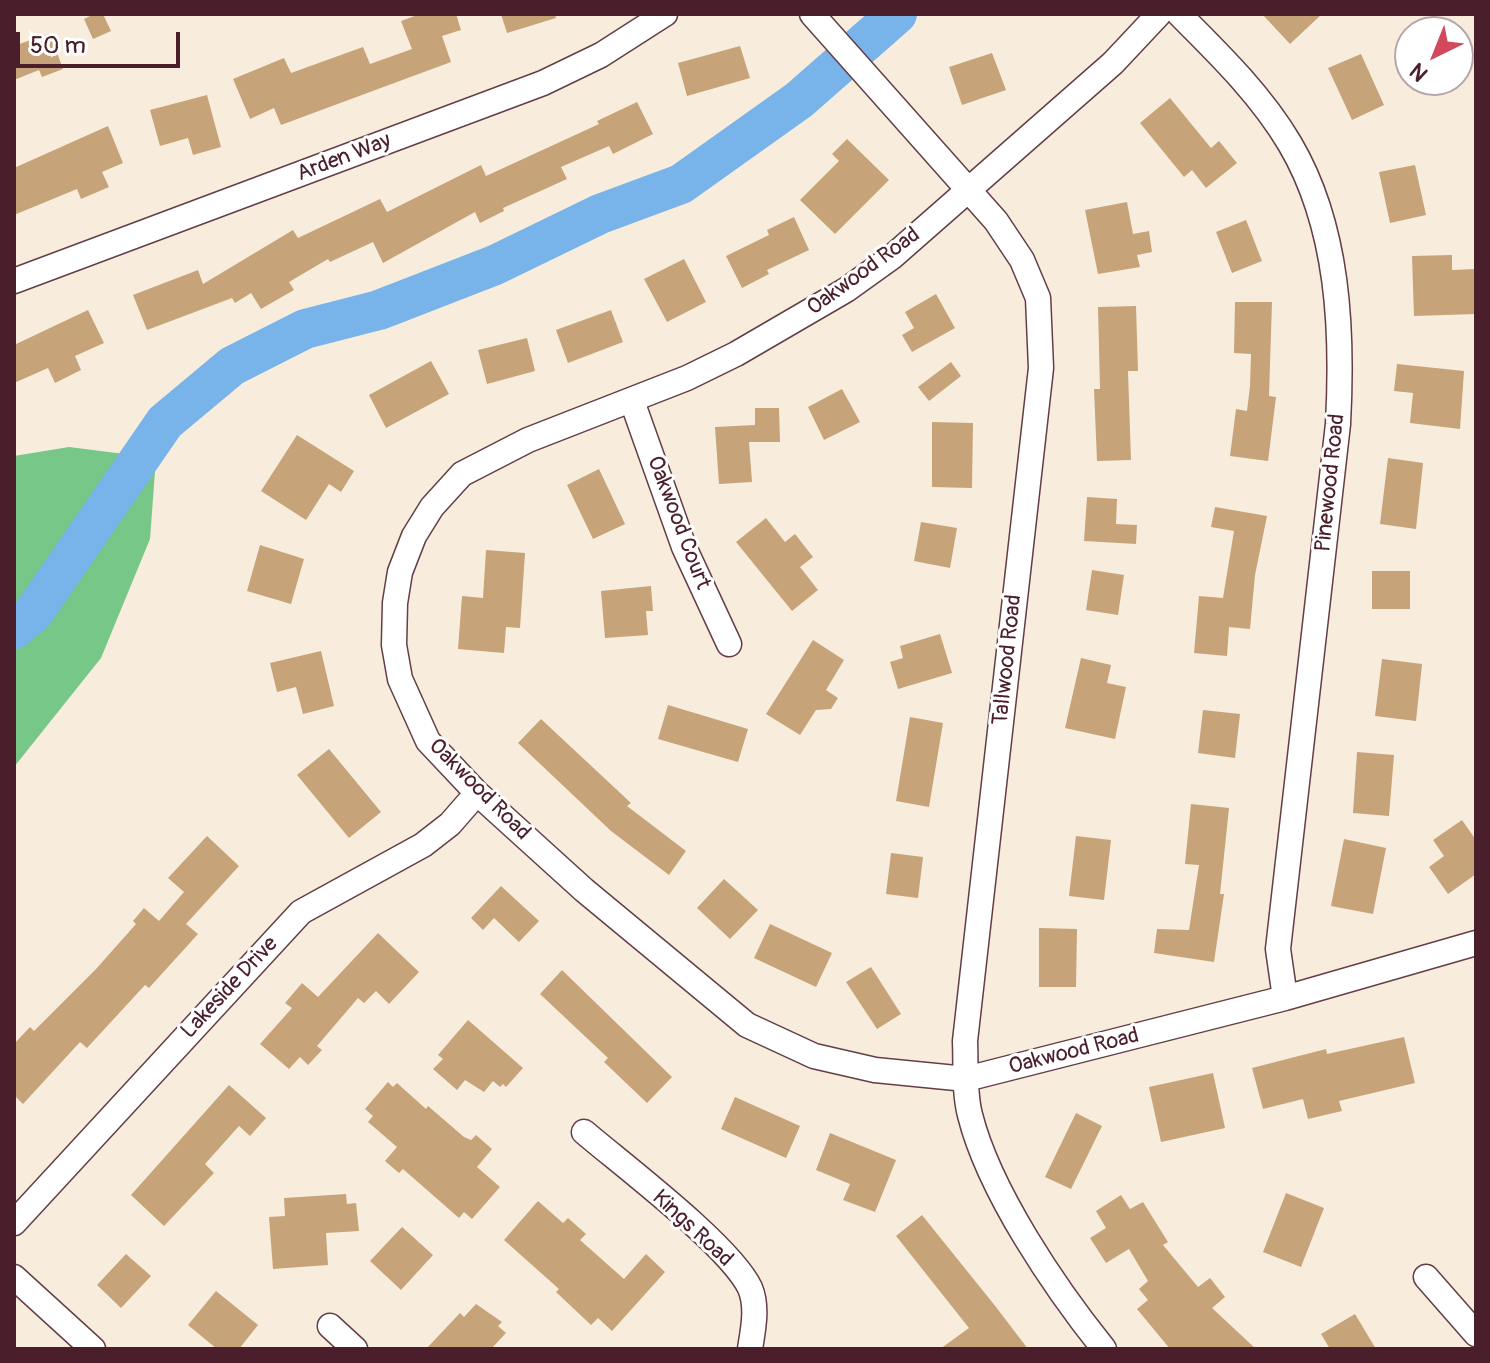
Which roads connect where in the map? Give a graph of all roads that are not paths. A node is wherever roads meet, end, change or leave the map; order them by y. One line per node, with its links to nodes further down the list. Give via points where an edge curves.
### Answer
1 (665, 14): 6 (street, Arden Way, via 601,55 543,83)
2 (812, 14): 5 (street, Tallwood Road)
3 (1159, 14): 5 (street, Oakwood Road, via 1113,63)
4 (1179, 14): 11 (street, Pinewood Road, via 1226,60 1290,144 1325,229 1334,281 1341,380 1338,424 1278,949)
5 (967, 189): 7 (street, Oakwood Road, via 892,257 815,310 736,354); 12 (street, Tallwood Road, via 1022,260 1038,298 1042,332 965,1041)
6 (14, 281)
7 (632, 401): 8 (street, Oakwood Court, via 684,547); 9 (street, Oakwood Road, via 505,450 462,474 414,536 395,603 400,679 428,741)
8 (729, 644)
9 (477, 793): 12 (street, Oakwood Road, via 747,1025 814,1056 888,1072); 14 (street, Lakeside Drive, via 423,845 301,912)
10 (1476, 943): 11 (street, Oakwood Road)
11 (1285, 998): 12 (street, Oakwood Road)
12 (966, 1079): 22 (street, Tallwood Road, via 982,1154 1067,1304)
13 (584, 1132): 21 (street, Kings Road, via 724,1254 750,1289 755,1314)
14 (14, 1223)
15 (14, 1277): 19 (street)
16 (1426, 1277): 18 (street)
17 (330, 1326): 20 (street)
18 (1476, 1334)
19 (93, 1349)
20 (355, 1349)
21 (750, 1349)
22 (1104, 1349)

